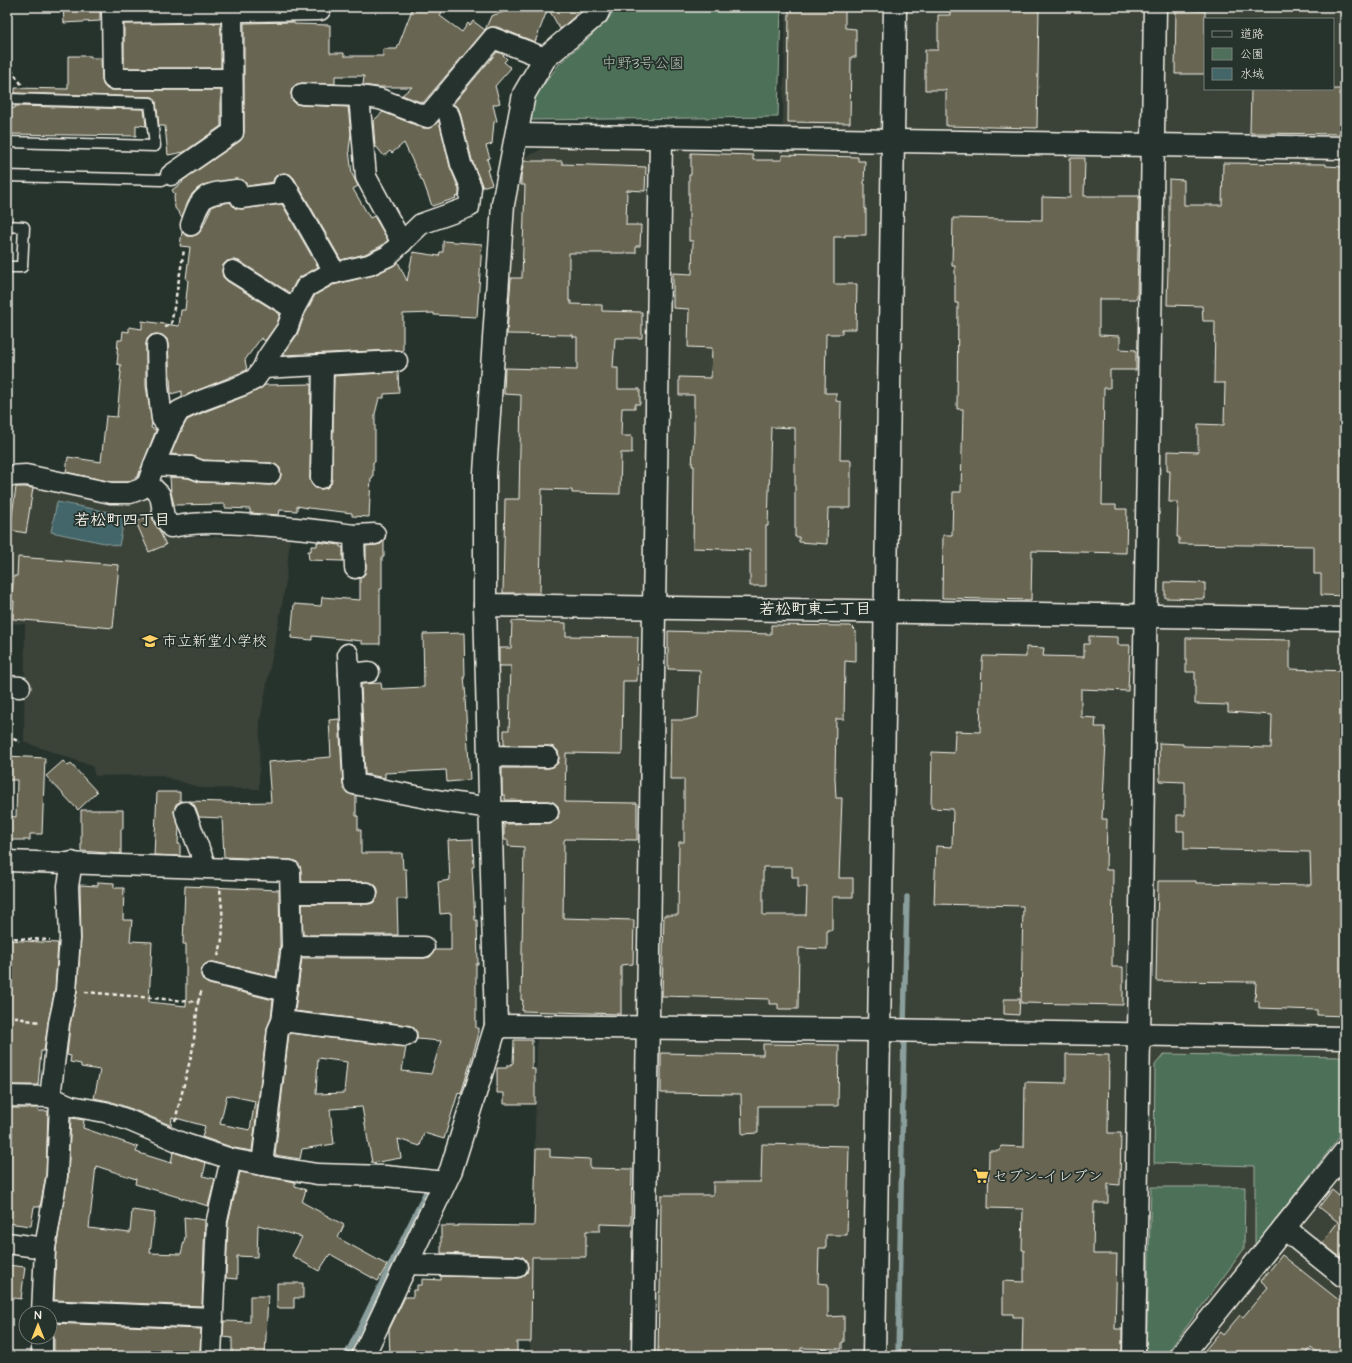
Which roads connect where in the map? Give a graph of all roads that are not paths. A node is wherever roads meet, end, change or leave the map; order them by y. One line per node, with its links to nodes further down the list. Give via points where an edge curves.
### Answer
1 (600, 7): 7 (street, via 597,14)
2 (895, 7): 15 (street)
3 (1155, 7): 17 (street)
4 (112, 10): 6 (street); 8 (street, via 113,79)
5 (320, 10): 6 (street)
6 (232, 11): 8 (street)
7 (545, 58): 10 (street, via 493,38 426,117 380,99); 13 (street, via 524,94)
8 (232, 79): 20 (street, via 233,132)
9 (302, 94): 10 (street)
10 (359, 96): 23 (street, via 366,177)
11 (7, 99): 16 (lane, via 150,103 155,146)
12 (449, 115): 23 (street, via 461,164 471,187 469,207 421,224)
13 (517, 135): 14 (street); 40 (street, via 503,204 485,474)
14 (661, 137): 15 (street); 41 (street)
15 (893, 141): 17 (street); 42 (street)
16 (7, 142)
17 (1153, 145): 18 (street); 43 (street)
18 (1345, 148)
19 (7, 176): 20 (lane)
20 (167, 177)
21 (191, 225): 26 (street, via 202,198 212,193 237,190 241,198 286,188)
22 (7, 226): 24 (lane, via 24,227 22,267)
23 (402, 243): 26 (street, via 388,256 368,265)
24 (7, 267)
25 (233, 271): 27 (street)
26 (335, 273): 27 (street, via 306,287)
27 (294, 309): 31 (street, via 287,329)
28 (157, 346): 32 (street, via 162,419)
29 (397, 361): 30 (street)
30 (323, 365): 31 (street); 36 (street)
31 (263, 368): 32 (street, via 255,379 179,411)
32 (170, 427): 33 (street)
33 (151, 474): 34 (street, via 191,467 201,471); 35 (street, via 141,489 130,493 111,493 26,475); 38 (street, via 160,495 164,517 171,526 188,524 212,514)
34 (270, 474)
35 (7, 476)
36 (321, 478)
37 (375, 534): 38 (street)
38 (354, 535): 39 (street)
39 (354, 568)
40 (486, 605): 41 (street); 48 (street)
41 (654, 608): 42 (street); 64 (street)
42 (886, 611): 43 (street); 65 (street)
43 (1145, 616): 44 (street); 66 (street)
44 (1345, 619)
45 (348, 654): 47 (street)
46 (369, 672): 47 (street)
47 (349, 674): 50 (street, via 354,784)
48 (489, 756): 49 (street); 50 (street)
49 (548, 757)
50 (484, 808): 52 (street); 63 (street)
51 (185, 812): 55 (street, via 186,838)
52 (548, 812)
53 (7, 861): 54 (street)
54 (72, 862): 55 (street); 70 (street, via 68,886 69,941 66,991 59,1024)
55 (211, 868): 56 (street, via 290,871)
56 (291, 893): 57 (street); 58 (street)
57 (367, 893)
58 (292, 946): 59 (street); 61 (street)
59 (424, 947)
60 (212, 973): 61 (street)
61 (286, 991): 62 (street)
62 (282, 1021): 67 (street); 73 (street, via 278,1030)
63 (496, 1026): 64 (street); 74 (street, via 451,1170)
64 (647, 1027): 65 (street); 88 (street)
65 (879, 1030): 66 (street); 89 (street)
66 (1139, 1035): 68 (street); 90 (street)
67 (406, 1036)
68 (1345, 1038)
69 (7, 1096): 70 (street)
70 (55, 1099): 72 (street, via 71,1106 104,1112 128,1120 171,1139); 77 (street, via 56,1176)
71 (1345, 1152): 75 (street)
72 (231, 1159): 73 (street); 83 (street, via 217,1220)
73 (262, 1165): 74 (street, via 317,1174)
74 (439, 1181): 78 (street)
75 (1284, 1228): 80 (street); 91 (street)
76 (7, 1243): 77 (street)
77 (45, 1248): 81 (street)
78 (407, 1264): 79 (street); 87 (street)
79 (517, 1267)
80 (1345, 1277)
81 (42, 1305)
82 (58, 1313): 83 (street)
83 (213, 1318): 86 (street)
84 (42, 1345): 85 (street)
85 (42, 1356)
86 (211, 1356)
87 (364, 1356)
88 (642, 1356)
89 (874, 1356)
90 (1134, 1356)
91 (1181, 1356)

